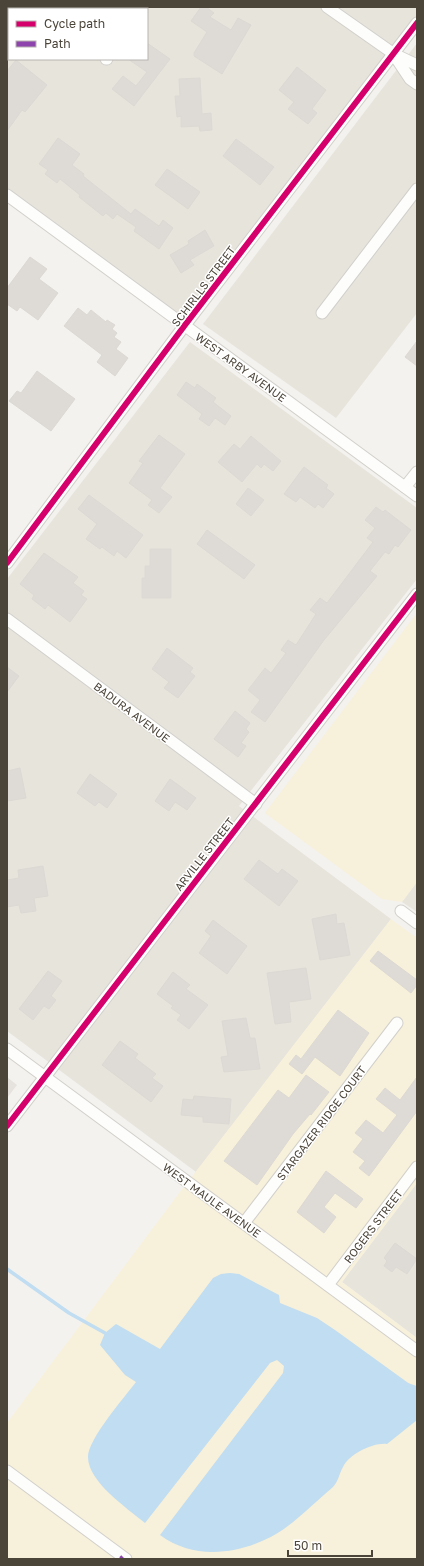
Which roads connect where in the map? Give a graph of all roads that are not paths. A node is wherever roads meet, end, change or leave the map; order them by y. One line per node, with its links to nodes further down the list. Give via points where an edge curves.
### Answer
1 (327, 7): 3 (street)
2 (417, 23): 3 (street, SCHIRLLS STREET)
3 (394, 54): 4 (street); 5 (street, via 410,79); 9 (street, SCHIRLLS STREET)
4 (417, 65)
5 (417, 84)
6 (417, 189): 8 (street)
7 (7, 195): 9 (street, WEST ARBY AVENUE)
8 (322, 313)
9 (185, 325): 11 (street, WEST ARBY AVENUE); 13 (street, SCHIRLLS STREET)
10 (417, 472): 11 (street)
11 (405, 487): 12 (street, WEST ARBY AVENUE)
12 (417, 496)
13 (7, 563)
14 (417, 594): 16 (street, ARVILLE STREET)
15 (7, 619): 16 (street, BADURA AVENUE)
16 (256, 804): 21 (street, ARVILLE STREET)
17 (401, 911): 18 (street)
18 (417, 923)
19 (397, 1023): 24 (street, STARGAZER RIDGE COURT)
20 (7, 1049): 21 (street, WEST MAULE AVENUE)
21 (45, 1077): 22 (street, ARVILLE STREET); 24 (street, WEST MAULE AVENUE)
22 (7, 1126)
23 (417, 1168): 25 (street, ROGERS STREET)
24 (244, 1223): 25 (street, WEST MAULE AVENUE)
25 (328, 1285): 26 (street, WEST MAULE AVENUE)
26 (417, 1351)
27 (7, 1471): 28 (street)
28 (126, 1559)

